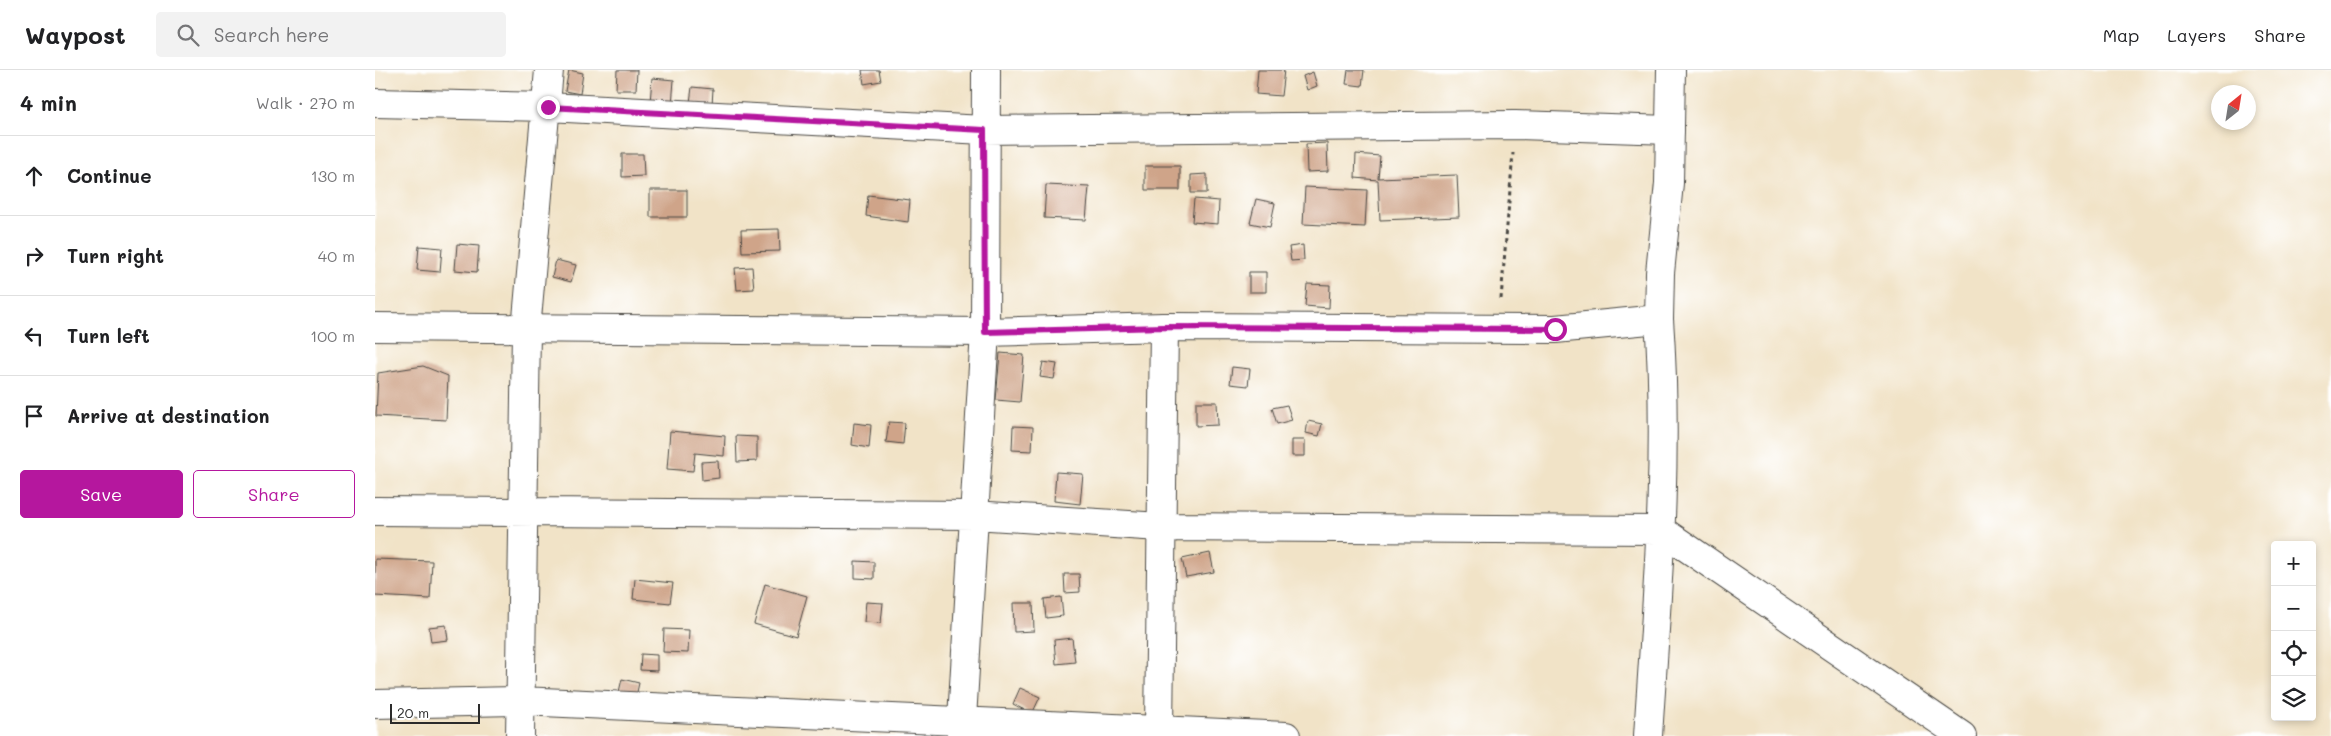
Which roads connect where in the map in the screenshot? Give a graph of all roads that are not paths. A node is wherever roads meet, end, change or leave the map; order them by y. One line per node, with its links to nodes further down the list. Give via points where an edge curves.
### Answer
1 (549, 70): 5 (street)
2 (986, 70): 6 (street)
3 (1671, 70): 7 (street)
4 (375, 104): 5 (street)
5 (548, 107): 6 (street); 11 (street)
6 (984, 130): 7 (street, via 1515,125); 12 (street)
7 (1671, 130): 8 (street)
8 (1659, 318): 10 (street, via 1555,329); 17 (street, via 1663,378)
9 (375, 327): 11 (street)
10 (1163, 327): 12 (street); 16 (street)
11 (526, 330): 12 (street); 14 (street)
12 (985, 332): 15 (street)
13 (375, 512): 14 (street)
14 (523, 513): 15 (street); 18 (street)
15 (975, 515): 16 (street); 20 (street)
16 (1159, 527): 17 (street); 21 (street)
17 (1661, 530): 24 (street); 25 (street)
18 (521, 701): 19 (street); 20 (street); 22 (street)
19 (375, 704)
20 (961, 728): 21 (street)
21 (1159, 729): 23 (street)
22 (520, 736)
23 (1285, 736)
24 (1648, 736)
25 (1963, 736)

